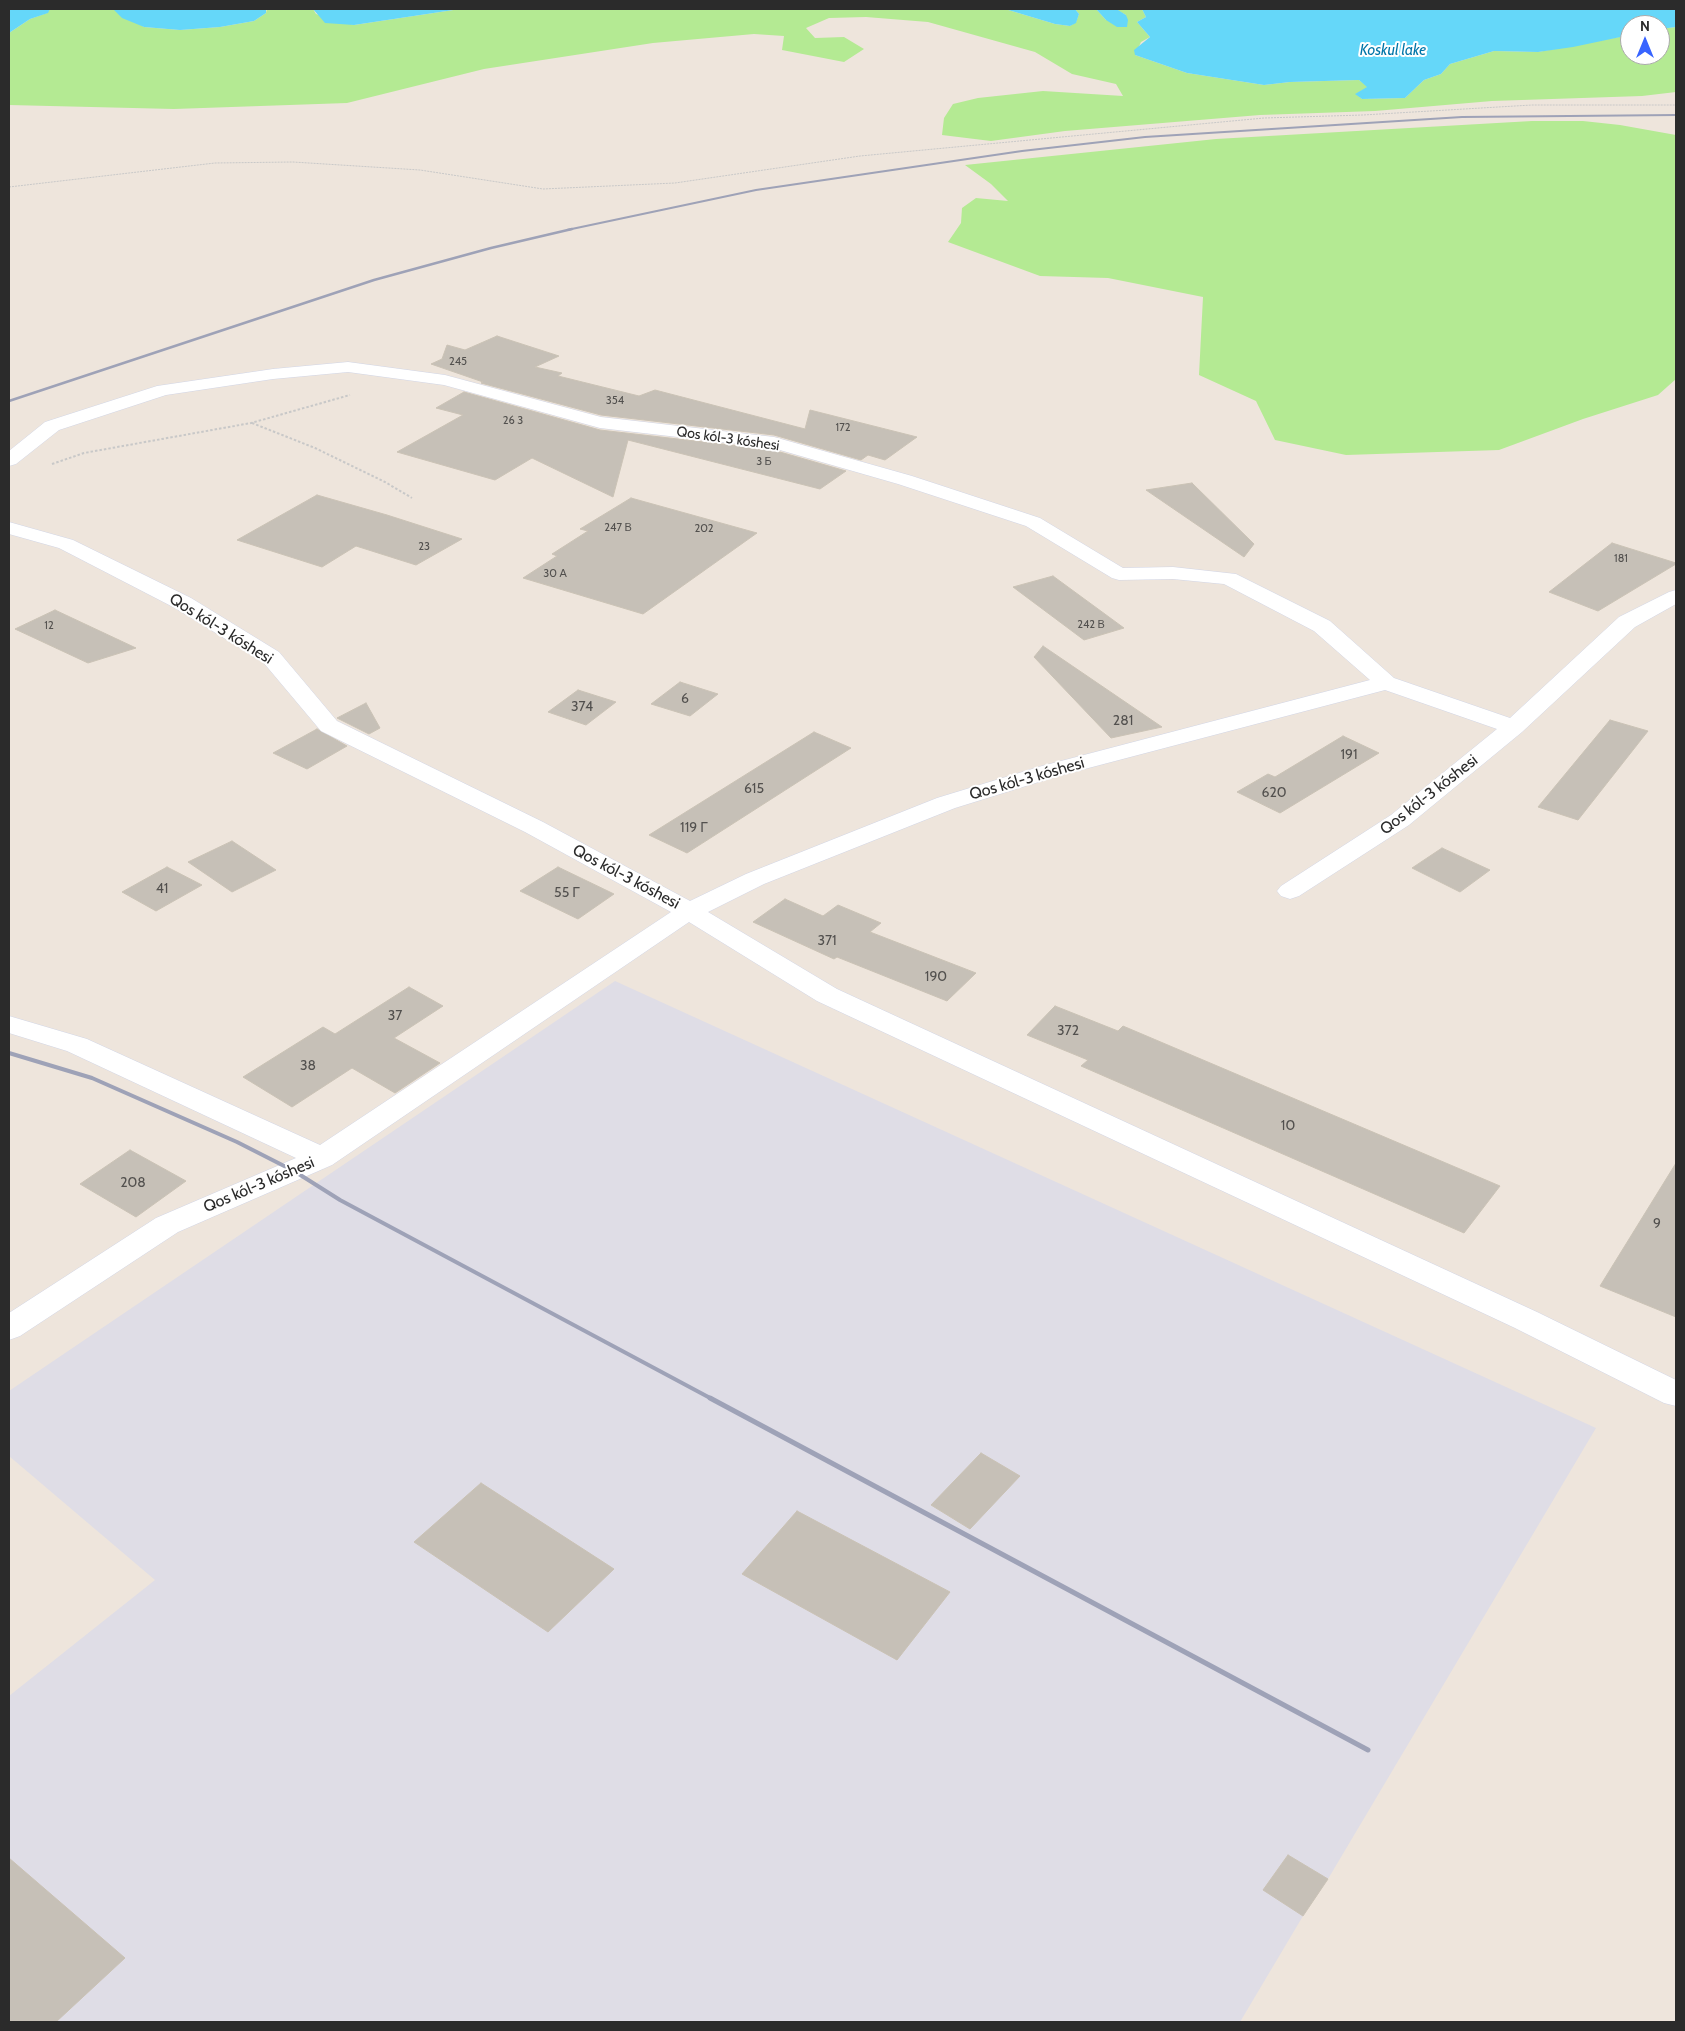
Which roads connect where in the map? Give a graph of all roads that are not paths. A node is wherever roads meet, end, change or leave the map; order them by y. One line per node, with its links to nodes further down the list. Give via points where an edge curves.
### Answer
1 (9, 460): 4 (street, Qos kól-3 kóshesi, via 52,426 163,390 348,367 445,380 600,422 774,443 905,480 1033,522 1119,574 1173,573 1229,578 1322,626)
2 (9, 528): 7 (street, Qos kól-3 kóshesi, via 66,544 183,603 271,657 329,726 534,827)
3 (1676, 596): 5 (street, Qos kól-3 kóshesi, via 1627,622)
4 (1386, 683): 5 (street, Qos kól-3 kóshesi); 7 (street, Qos kól-3 kóshesi, via 1050,771 946,803 755,879)
5 (1514, 728): 6 (street, Qos kól-3 kóshesi, via 1400,820)
6 (1290, 890)
7 (689, 911): 9 (street); 11 (street, via 827,995 1526,1320)
8 (9, 1024): 9 (street, Qos kól-3 kóshesi, via 77,1045)
9 (322, 1158): 10 (street, Qos kól-3 kóshesi, via 167,1225)
10 (9, 1328)
11 (1676, 1394)

